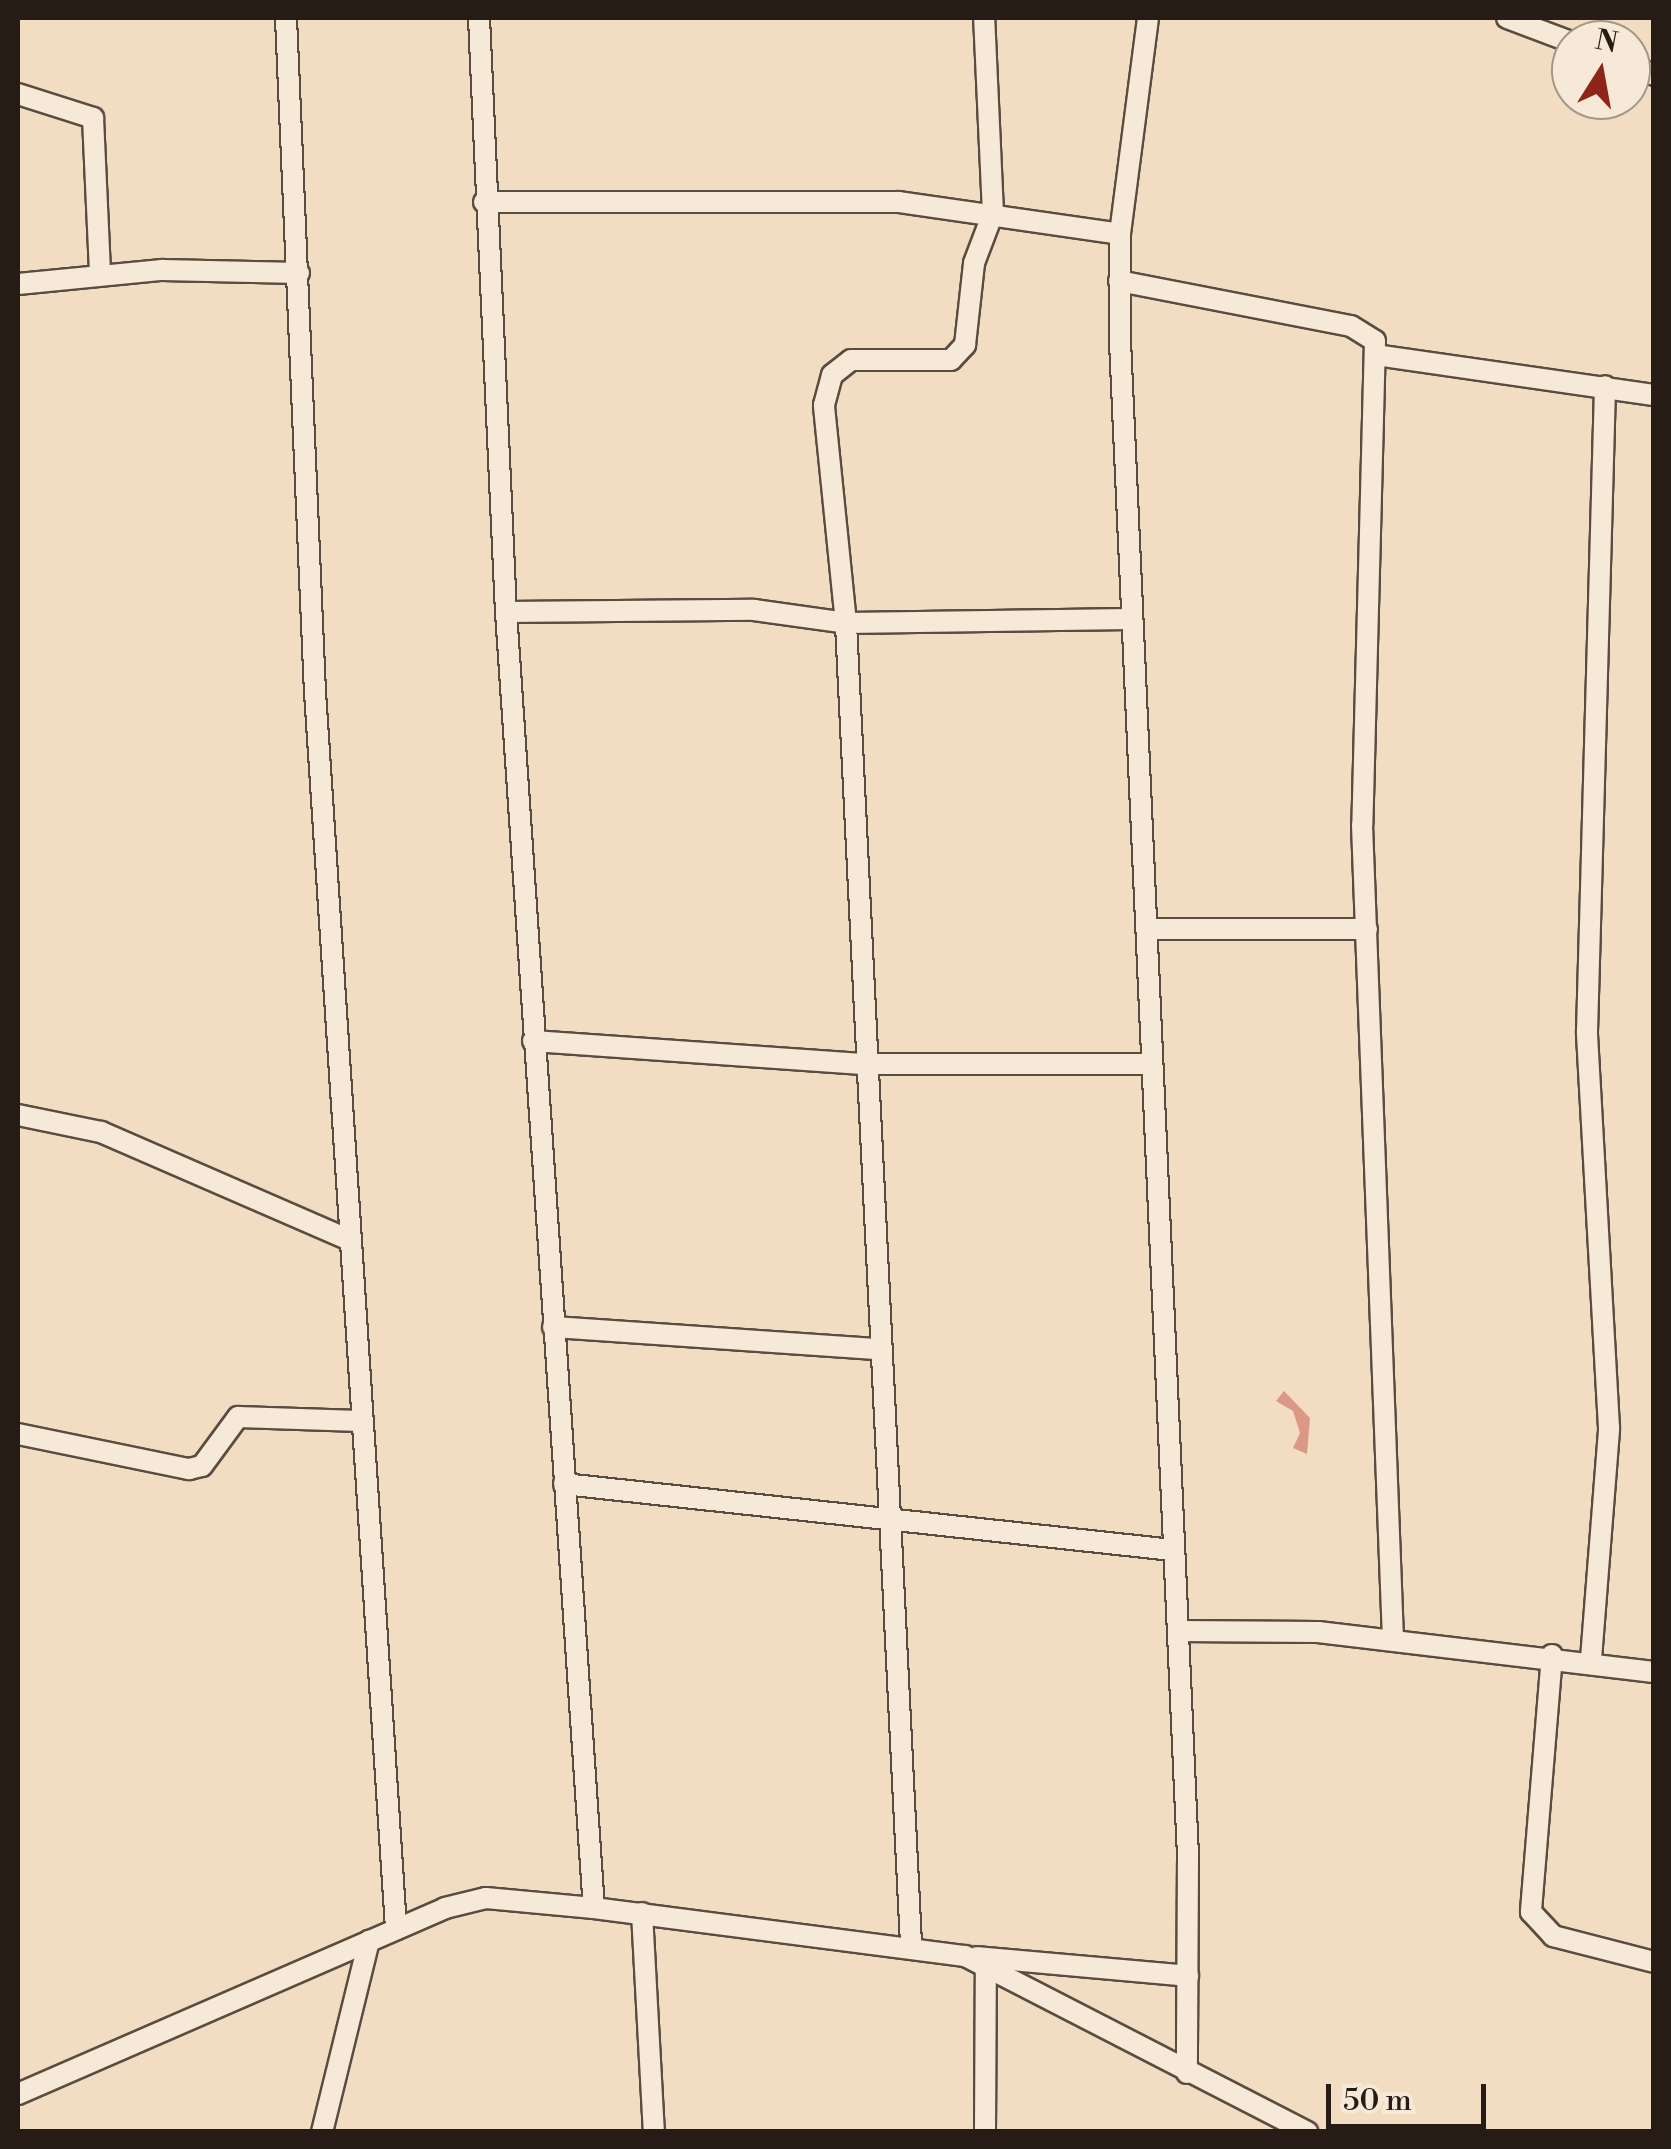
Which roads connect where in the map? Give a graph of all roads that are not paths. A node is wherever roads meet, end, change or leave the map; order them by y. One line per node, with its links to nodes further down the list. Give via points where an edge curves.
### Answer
1 (286, 18): 11 (street)
2 (480, 18): 8 (street)
3 (984, 18): 9 (street)
4 (1148, 18): 10 (street)
5 (1507, 18): 6 (street)
6 (1551, 34)
7 (18, 94): 12 (street, via 82,107 93,118)
8 (484, 202): 9 (street, via 899,202); 18 (street)
9 (993, 213): 10 (street); 20 (street, via 974,263 961,356 851,360 826,388)
10 (1120, 234): 13 (street)
11 (299, 273): 12 (street); 27 (street)
12 (100, 274): 14 (street)
13 (1118, 281): 15 (street, via 1351,326 1375,341); 19 (street)
14 (18, 284)
15 (1376, 354): 16 (street); 22 (street, via 1362,727)
16 (1605, 386): 17 (street); 38 (street, via 1587,1032 1609,1428)
17 (1654, 395)
18 (506, 612): 20 (street, via 754,610); 23 (street)
19 (1130, 619): 20 (street); 21 (street)
20 (846, 623): 24 (street)
21 (1149, 929): 22 (street); 25 (street)
22 (1367, 929): 36 (street)
23 (533, 1041): 24 (street); 28 (street)
24 (862, 1064): 25 (street); 29 (street)
25 (1146, 1064): 34 (street)
26 (18, 1115): 27 (street, via 101,1132)
27 (349, 1240): 30 (street)
28 (553, 1328): 29 (street); 32 (street)
29 (876, 1348): 33 (street)
30 (360, 1420): 31 (street, via 238,1417 202,1466 188,1470); 42 (street)
31 (18, 1434)
32 (564, 1484): 33 (street); 40 (street)
33 (883, 1513): 34 (street); 44 (street)
34 (1173, 1550): 35 (street)
35 (1178, 1631): 36 (street); 48 (street)
36 (1393, 1639): 37 (street)
37 (1552, 1655): 38 (street); 46 (street, via 1531,1912 1553,1936)
38 (1591, 1659): 39 (street)
39 (1654, 1672)
40 (594, 1908): 41 (street); 42 (street, via 486,1898)
41 (642, 1913): 44 (street); 53 (street)
42 (396, 1929): 43 (street)
43 (369, 1941): 50 (street); 52 (street)
44 (911, 1944): 45 (street)
45 (964, 1956): 47 (street); 48 (street)
46 (1654, 1962)
47 (986, 1968): 49 (street); 54 (street)
48 (1188, 1976): 49 (street)
49 (1187, 2073): 51 (street)
50 (18, 2094)
51 (1273, 2124): 55 (street)
52 (322, 2132)
53 (654, 2132)
54 (985, 2132)
55 (1307, 2132)

